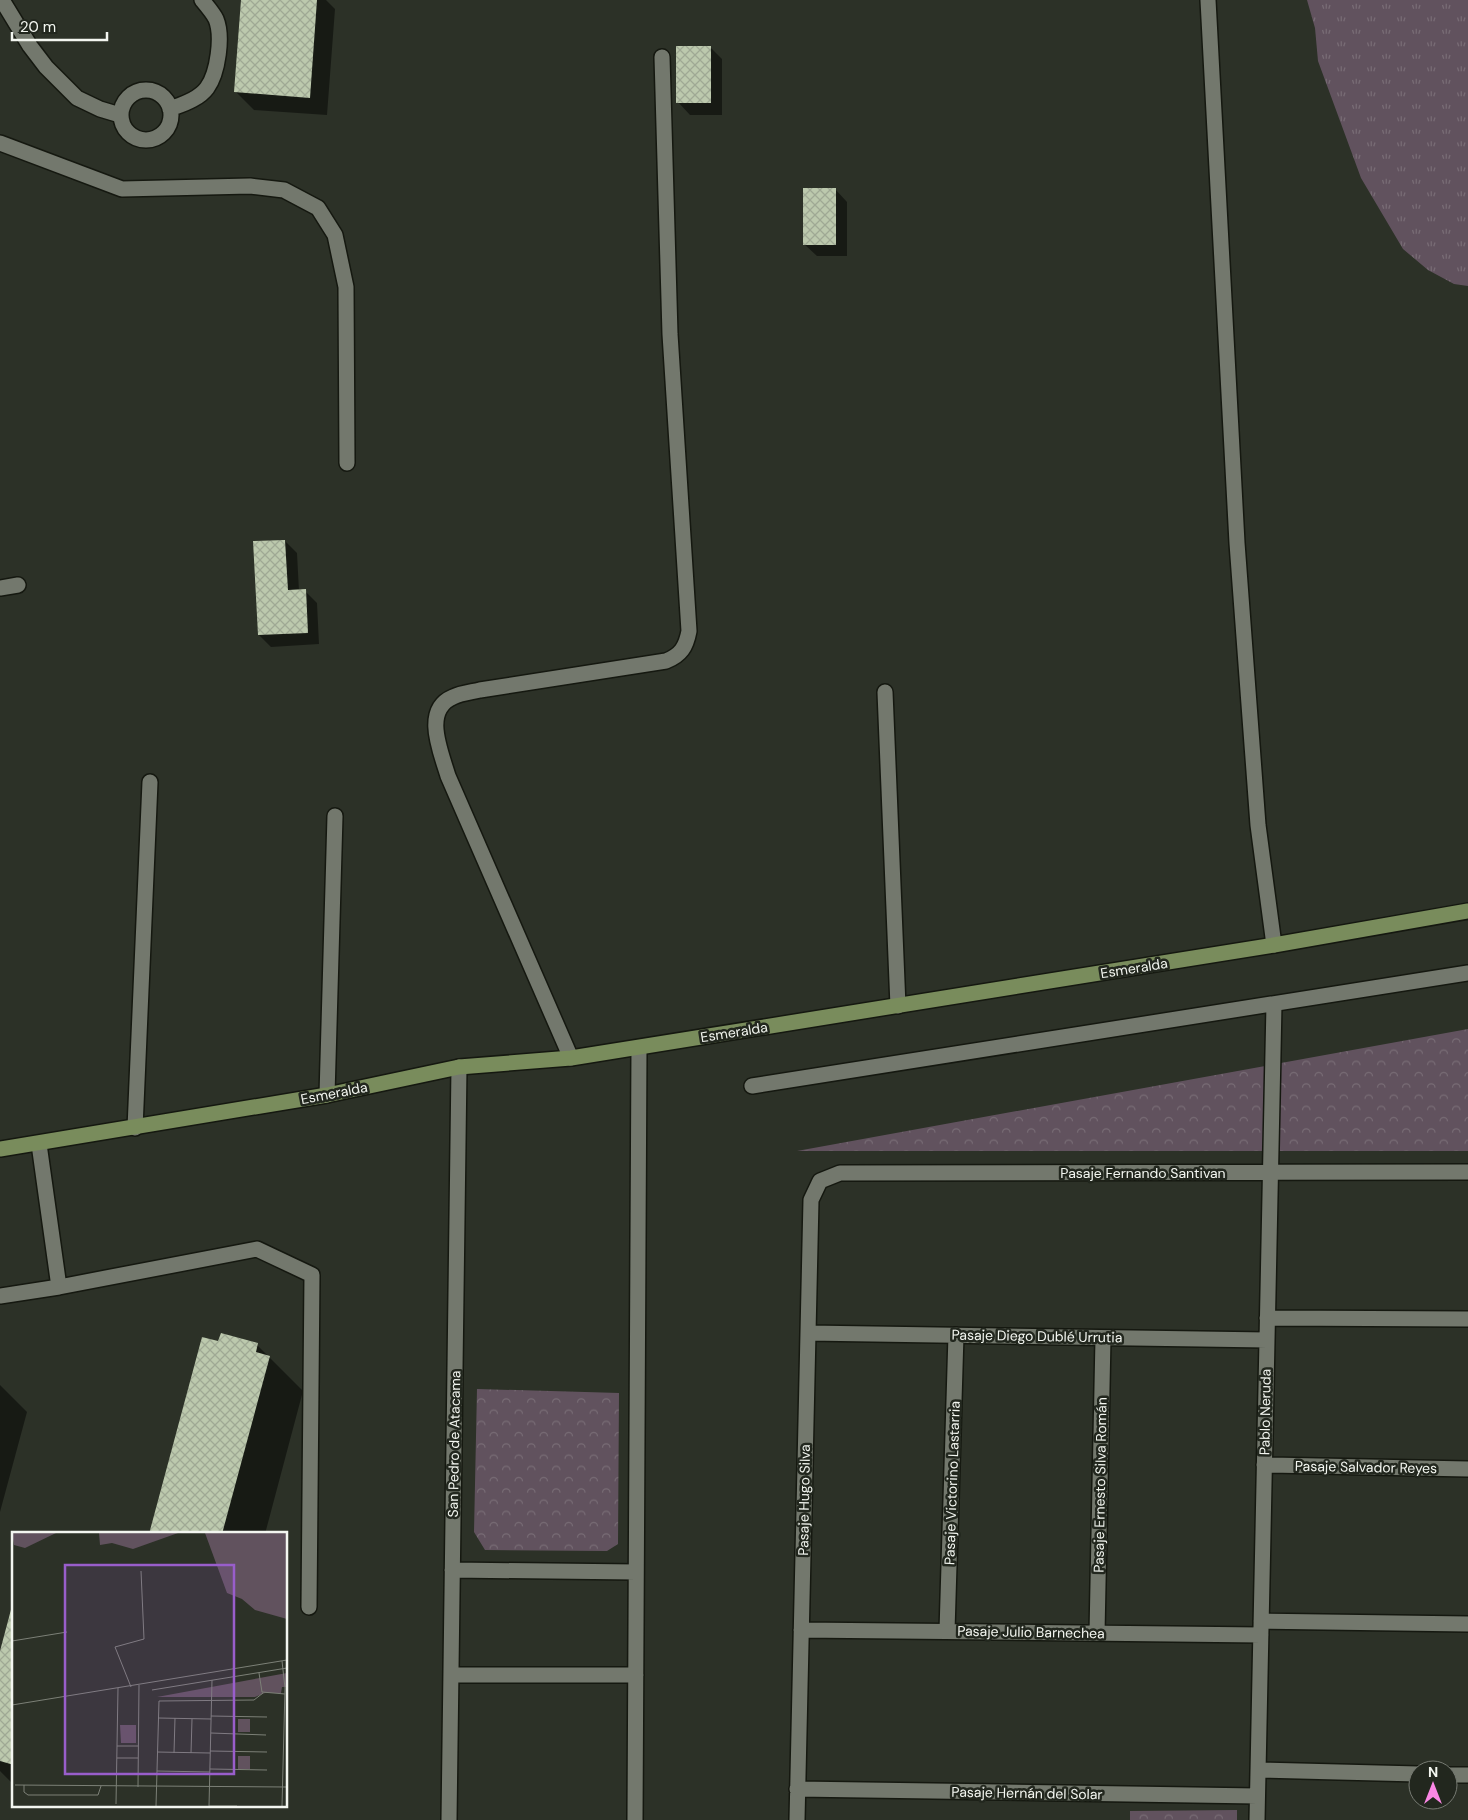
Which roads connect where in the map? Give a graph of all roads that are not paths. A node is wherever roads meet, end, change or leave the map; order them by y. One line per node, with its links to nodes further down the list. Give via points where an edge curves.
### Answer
1 (2, 0): 6 (street, via 30,46 58,80 77,98)
2 (202, 0): 5 (street, via 216,20 219,36 214,75 207,89)
3 (1208, 0): 15 (street, via 1238,553 1258,825)
4 (662, 57): 20 (street, via 670,334 689,631 687,642 683,650 666,661 454,696 439,709 436,718 437,740 448,776)
5 (170, 109): 6 (street, via 162,96 152,90 140,90 130,95); 6 (street, via 169,127 162,136 152,140 140,140 130,135)
6 (120, 115)
7 (0, 143): 8 (street, via 122,189 250,186 284,190 318,208 335,235 346,287)
8 (347, 463)
9 (18, 585): 10 (street)
10 (0, 588)
11 (884, 692): 18 (street)
12 (150, 782): 24 (street)
13 (335, 816): 23 (street)
14 (1468, 911): 15 (street, Esmeralda)
15 (1274, 946): 18 (street, Esmeralda)
16 (1468, 973): 17 (street)
17 (1274, 1004): 22 (street); 28 (street, Pablo Neruda)
18 (898, 1006): 19 (street, Esmeralda)
19 (639, 1048): 20 (street, Esmeralda); 41 (street)
20 (571, 1058): 21 (street, Esmeralda)
21 (459, 1067): 23 (street, Esmeralda); 40 (street, San Pedro de Atacama)
22 (752, 1086)
23 (327, 1095): 24 (street, Esmeralda)
24 (135, 1128): 25 (street, Esmeralda)
25 (39, 1144): 26 (street, Esmeralda); 30 (street)
26 (0, 1149)
27 (1468, 1172): 28 (street, Pasaje Fernando Santivan)
28 (1270, 1173): 29 (street, Pasaje Fernando Santivan, via 840,1173); 32 (street, Pablo Neruda)
29 (820, 1182): 34 (street, Pasaje Hugo Silva, via 811,1200)
30 (60, 1287): 31 (street); 42 (street, via 257,1249 312,1275)
31 (0, 1296)
32 (1267, 1318): 33 (street); 37 (street, Pablo Neruda)
33 (1468, 1320)
34 (808, 1333): 35 (street, Pasaje Diego Dublé Urrutia); 45 (street, Pasaje Hugo Silva)
35 (956, 1335): 36 (street, Pasaje Diego Dublé Urrutia); 46 (street, Pasaje Victorino Lastarria)
36 (1103, 1338): 37 (street, Pasaje Diego Dublé Urrutia); 47 (street, Pasaje Ernesto Silva Román)
37 (1267, 1340): 38 (street, Pablo Neruda)
38 (1264, 1465): 39 (street, Pasaje Salvador Reyes); 44 (street, Pablo Neruda)
39 (1468, 1469)
40 (452, 1570): 41 (street); 48 (street, San Pedro de Atacama)
41 (636, 1572): 49 (street)
42 (309, 1607)
43 (1468, 1624): 44 (street, Pasaje Julio Barnechea)
44 (1261, 1628): 47 (street, Pasaje Julio Barnechea); 50 (street, Pablo Neruda)
45 (801, 1630): 46 (street, Pasaje Julio Barnechea); 52 (street, Pasaje Hugo Silva)
46 (947, 1631): 47 (street, Pasaje Julio Barnechea)
47 (1097, 1633)
48 (451, 1675): 49 (street); 54 (street, San Pedro de Atacama)
49 (636, 1675): 55 (street)
50 (1258, 1770): 51 (street); 53 (street, Pablo Neruda)
51 (1408, 1774)
52 (797, 1789): 53 (street, Pasaje Hernán del Solar); 56 (street, Pasaje Hugo Silva)
53 (1257, 1796): 57 (street, Pablo Neruda)
54 (449, 1820)
55 (635, 1820)
56 (797, 1820)
57 (1257, 1820)

